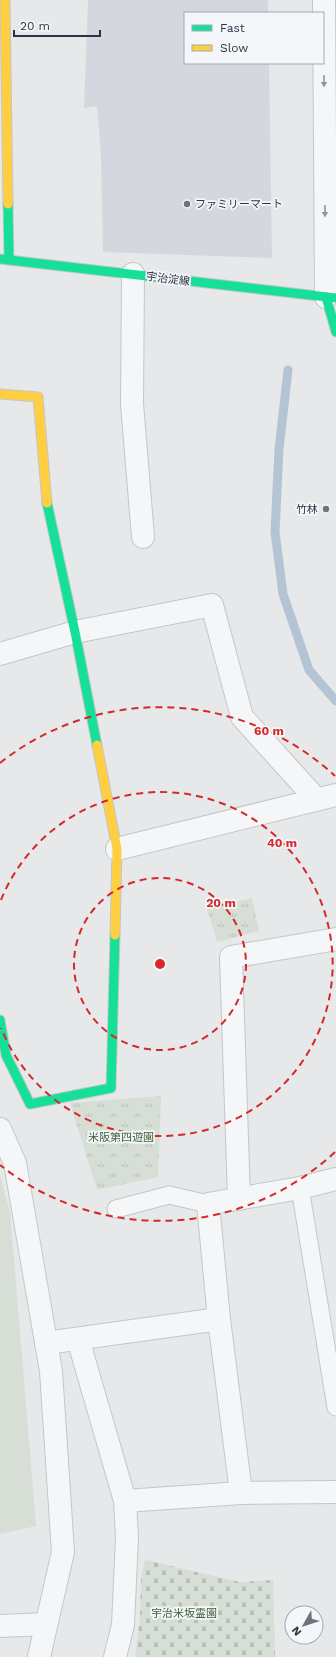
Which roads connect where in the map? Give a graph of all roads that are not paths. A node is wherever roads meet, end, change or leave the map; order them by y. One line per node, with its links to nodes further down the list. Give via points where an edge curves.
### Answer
1 (5, 0): 3 (street)
2 (324, 0): 5 (street, one-way to 5)
3 (5, 259): 4 (street, 宇治淀線)
4 (133, 274): 5 (street, 宇治淀線); 8 (street, via 132,404)
5 (331, 298): 6 (street)
6 (336, 332)
7 (0, 394): 9 (street, via 38,397 48,511)
8 (143, 537)
9 (75, 632): 10 (street); 11 (street, via 212,605 242,717); 12 (street)
10 (0, 654)
11 (326, 798): 12 (street)
12 (116, 849): 14 (street, via 111,1088 30,1104 6,1055)
13 (336, 939): 18 (street, via 231,957)
14 (0, 1020)
15 (0, 1129): 23 (street, via 15,1163)
16 (336, 1180): 17 (street)
17 (300, 1188): 18 (street); 24 (lane)
18 (239, 1199): 19 (street)
19 (208, 1204): 20 (lane, via 169,1195); 21 (street)
20 (116, 1209)
21 (219, 1319): 22 (street); 26 (street)
22 (78, 1338): 23 (street); 27 (street)
23 (46, 1343): 28 (street, via 51,1371 63,1552)
24 (336, 1407)
25 (336, 1492): 26 (street)
26 (241, 1493): 27 (street)
27 (125, 1501): 31 (street, via 128,1537 123,1625)
28 (46, 1624): 29 (street); 30 (street)
29 (0, 1626)
30 (39, 1657)
31 (115, 1657)

